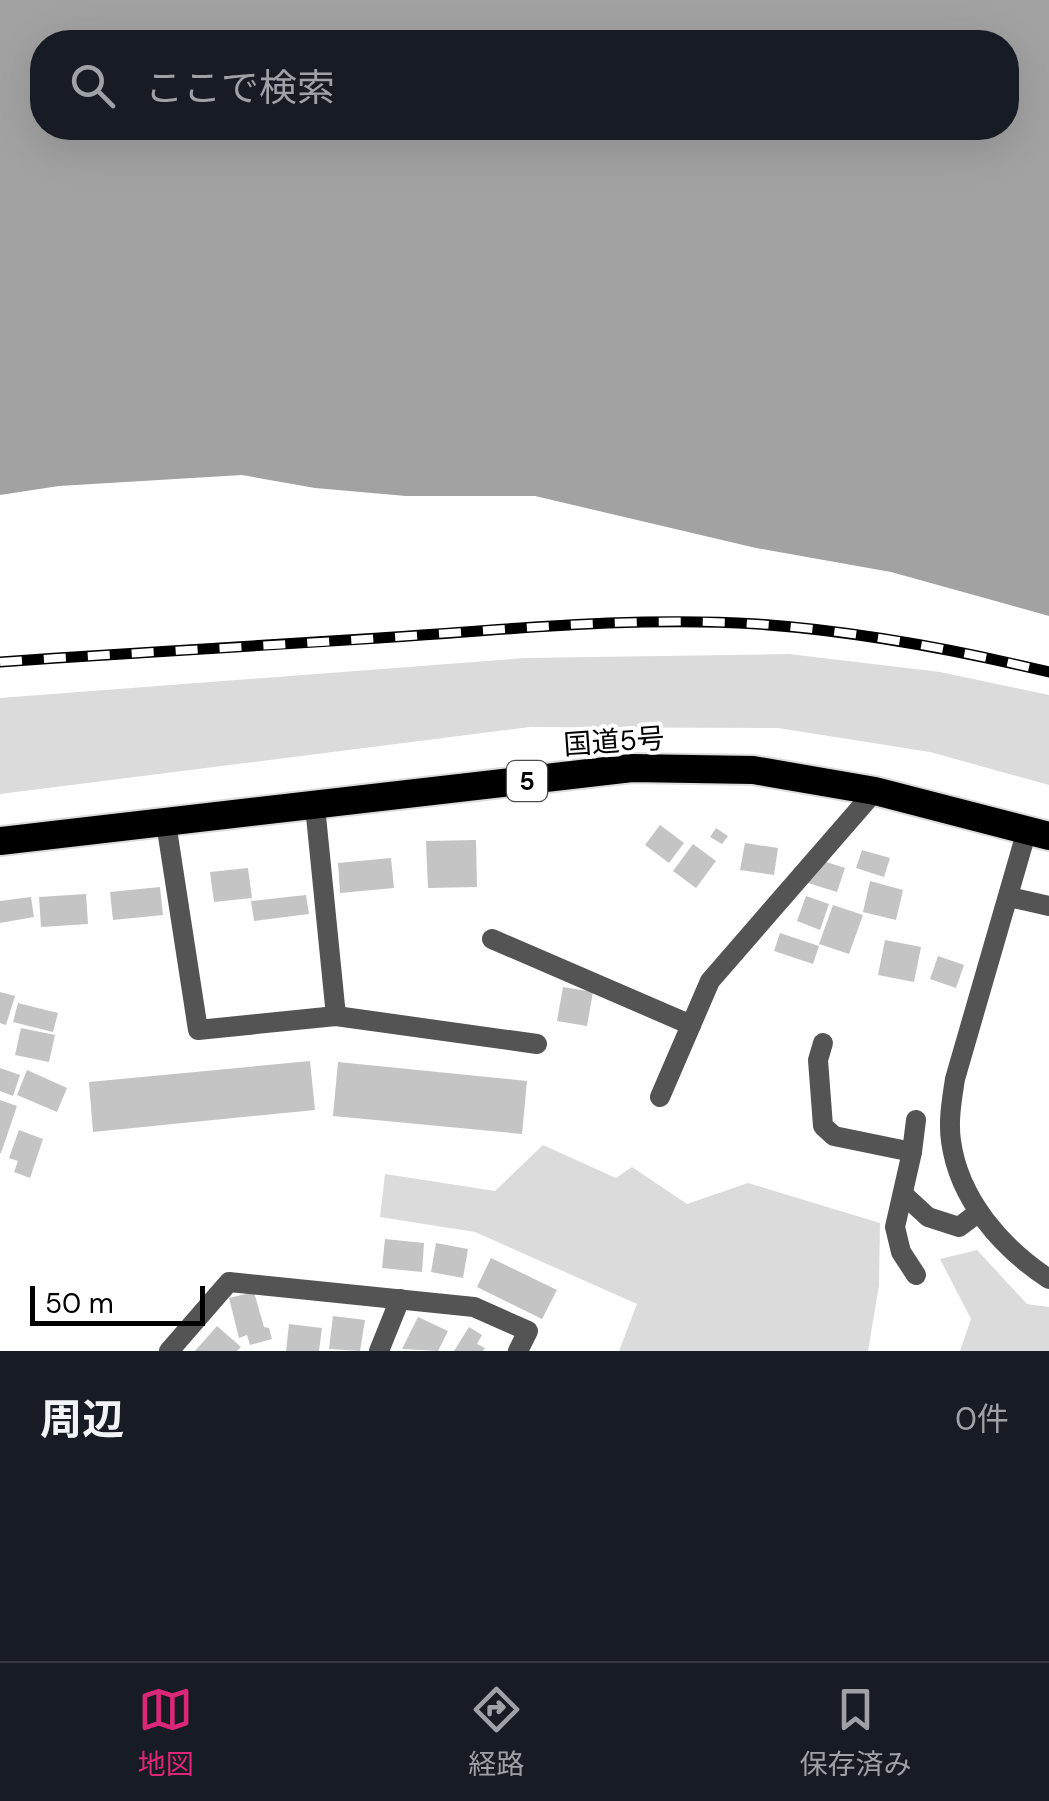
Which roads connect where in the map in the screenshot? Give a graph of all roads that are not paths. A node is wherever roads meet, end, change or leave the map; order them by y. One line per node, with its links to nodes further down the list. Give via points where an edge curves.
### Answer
1 (876, 791): 2 (highway, 国道5号 / 5, via 753,770 632,768); 4 (highway, 国道5号 / 5); 10 (street, via 710,981)
2 (316, 806): 3 (highway, 国道5号 / 5); 9 (street)
3 (166, 822): 5 (highway, 国道5号 / 5); 9 (street, via 198,1030)
4 (1038, 833): 6 (street)
5 (0, 841)
6 (1009, 897): 7 (street); 17 (street, via 950,1114 961,1177)
7 (1049, 906)
8 (492, 939): 10 (street)
9 (336, 1016): 12 (street)
10 (691, 1025): 13 (street)
11 (823, 1042): 15 (street, via 823,1126 834,1136)
12 (537, 1044)
13 (660, 1097)
14 (916, 1120): 15 (street)
15 (912, 1152): 16 (street)
16 (904, 1194): 17 (street, via 928,1218 959,1227); 18 (street, via 895,1227 900,1252)
17 (980, 1212): 19 (street, via 1024,1262)
18 (916, 1275)
19 (1049, 1279)
20 (400, 1299): 21 (street, via 229,1282); 22 (street); 23 (street, via 474,1306 528,1331)
21 (169, 1351)
22 (380, 1351)
23 (518, 1351)

